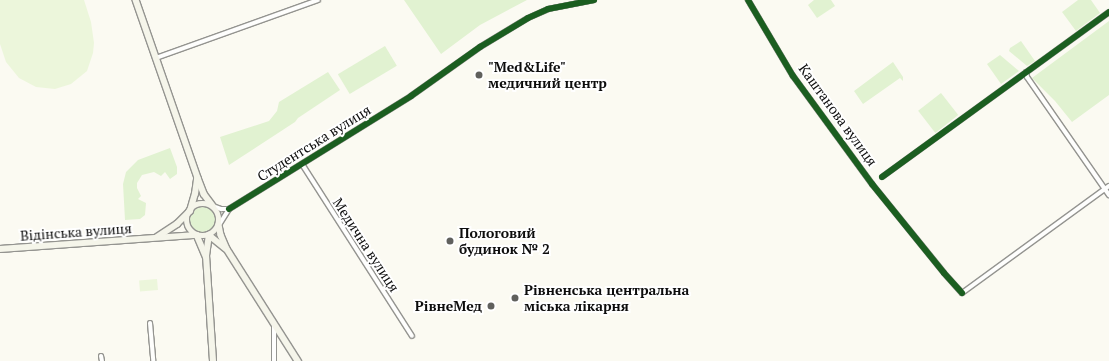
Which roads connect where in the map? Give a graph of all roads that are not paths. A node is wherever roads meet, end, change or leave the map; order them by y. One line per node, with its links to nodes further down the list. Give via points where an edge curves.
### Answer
1 (136, 0): 6 (main road)
2 (318, 0): 6 (street)
3 (594, 0): 8 (street, Студентська вулиця, via 548,9 528,18 480,46 411,96)
4 (748, 0): 12 (street, Каштанова вулиця, via 793,76 872,184 962,293)
5 (1109, 12): 7 (street)
6 (156, 58): 10 (main road)
7 (1026, 72): 9 (street); 12 (street)
8 (302, 164): 15 (street, Студентська вулиця); 26 (street, Медична вулиця)
9 (882, 177)
10 (198, 178): 14 (main road, via 204,194); 16 (main road)
11 (1109, 186): 12 (street)
12 (1105, 189): 13 (street)
13 (1109, 195)
14 (213, 206): 15 (street); 16 (main road, via 198,204); 17 (main road, via 219,216)
15 (229, 209): 17 (street)
16 (190, 211): 18 (main road, via 188,224); 20 (main road, Відінська вулиця, via 177,224)
17 (219, 224): 19 (main road); 22 (main road, via 220,235)
18 (197, 235): 19 (main road); 20 (main road, Відінська вулиця); 23 (main road)
19 (209, 235): 22 (main road); 23 (main road)
20 (154, 238): 21 (main road, Відінська вулиця)
21 (0, 249)
22 (227, 249): 25 (main road)
23 (206, 256): 28 (main road)
24 (150, 323): 27 (street)
25 (274, 323): 29 (street); 30 (main road)
26 (412, 336)
27 (153, 361)
28 (213, 361)
29 (274, 361)
30 (298, 361)

